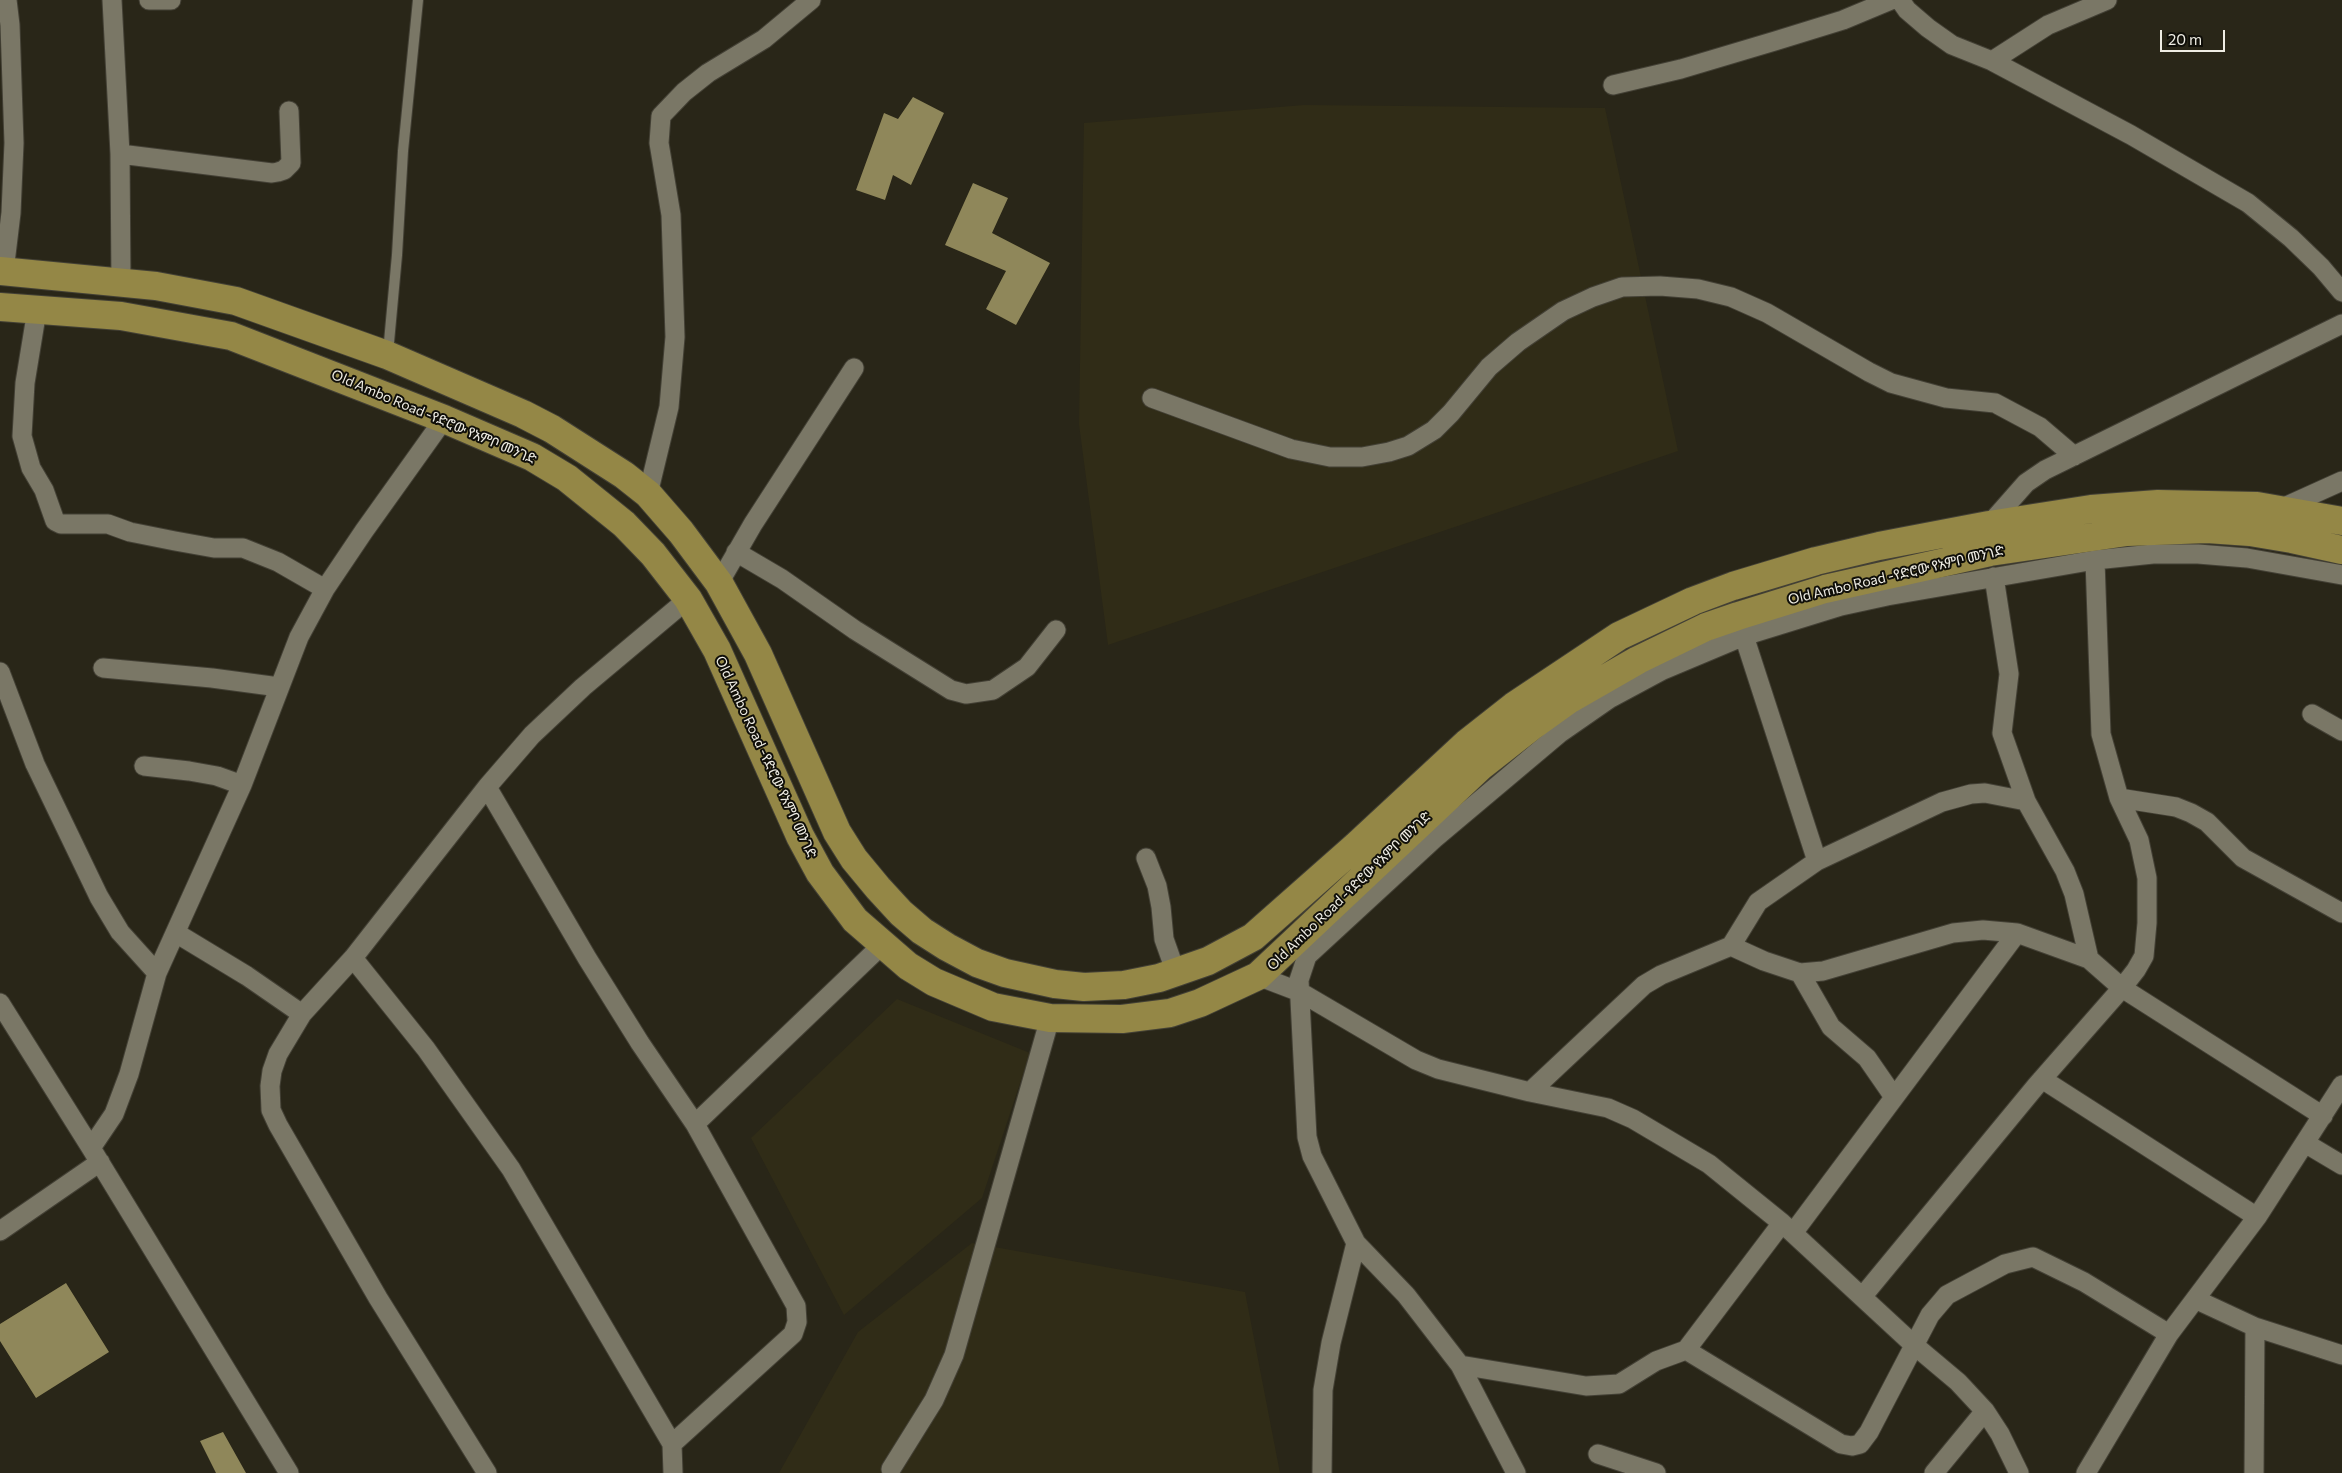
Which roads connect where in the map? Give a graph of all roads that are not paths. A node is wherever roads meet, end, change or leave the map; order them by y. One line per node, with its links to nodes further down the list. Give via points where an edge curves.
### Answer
1 (7, 0): 14 (street, via 14,143 11,213)
2 (112, 0): 13 (street)
3 (149, 0): 4 (street)
4 (171, 0)
5 (418, 0): 20 (lane)
6 (811, 0): 27 (street, via 764,39 702,78 668,106 661,116 659,143 671,215 676,337 669,407)
7 (1891, 0): 11 (street, via 1843,20 1775,41 1680,70)
8 (1900, 0): 10 (street, via 1907,10 1944,39)
9 (2107, 0): 10 (street, via 2048,25)
10 (1992, 61): 16 (street, via 2131,135 2248,203 2291,238)
11 (1613, 85)
12 (289, 111): 13 (street, via 291,163 278,172)
13 (120, 154): 15 (street)
14 (2, 271): 15 (main road, Old Ambo Road -የድሮው የአምቦ መንገድ)
15 (121, 282): 20 (main road, Old Ambo Road -የድሮው የአምቦ መንገድ, via 236,301)
16 (2342, 292)
17 (0, 307): 18 (main road, Old Ambo Road -የድሮው የአምቦ መንገድ)
18 (37, 310): 23 (main road, Old Ambo Road -የድሮው የአምቦ መንገድ, via 121,316 232,336); 40 (street, via 25,383 22,436 31,468 44,490 55,521 61,524 108,524 130,532 214,548 242,548 278,562)
19 (2342, 324): 24 (street)
20 (387, 355): 25 (main road, Old Ambo Road -የድሮው የአምቦ መንገድ, via 524,414)
21 (854, 368): 34 (street)
22 (1152, 398): 24 (street, via 1291,449 1330,457 1362,457 1389,452 1408,446 1434,430 1489,367 1563,311 1622,287 1660,286 1698,289 1731,297 1767,313 1891,383 1946,398 1994,403 2040,427)
23 (444, 419): 28 (main road, Old Ambo Road -የድሮው የአምቦ መንገድ, via 532,457 567,478); 40 (street)
24 (2074, 456): 31 (street, via 2026,483)
25 (618, 471): 27 (main road, Old Ambo Road -የድሮው የአምቦ መንገድ); 28 (main road)
26 (2342, 481): 29 (street)
27 (648, 494): 39 (main road, Old Ambo Road -የድሮው የአምቦ መንገድ)
28 (597, 503): 41 (main road, Old Ambo Road -የድሮው የአምቦ መንገድ, via 624,524 653,554)
29 (2280, 509): 30 (main road, Old Ambo Road -የድሮው የአምቦ መንገድ); 31 (main road, Old Ambo Road -የድሮው የአምቦ መንገድ, via 2206,504 2123,506)
30 (2342, 521)
31 (1989, 525): 32 (main road, Old Ambo Road -የድሮው የአምቦ መንገድ); 36 (street)
32 (1879, 546): 38 (main road); 67 (main road, Old Ambo Road -የድሮው የአምቦ መንገድ, via 1816,560 1733,586 1619,636 1538,689 1467,744 1253,937 1208,961)
33 (2342, 550): 36 (main road, Old Ambo Road -የድሮው የአምቦ መንገድ, via 2267,535 2207,529 2127,532)
34 (736, 552): 39 (street); 42 (street, via 950,690 966,694 993,690 1027,667)
35 (2095, 560): 36 (street); 37 (street, via 2153,554 2198,554 2265,560); 52 (street, via 2102,734)
36 (1992, 565): 38 (main road, Old Ambo Road -የድሮው የአምቦ መንገድ); 43 (street); 53 (street, via 2008,674 2002,733)
37 (2342, 574)
38 (1881, 576): 64 (main road, Old Ambo Road -የድሮው የአምቦ መንገድ, via 1782,602 1706,628 1638,660 1570,699 1480,767)
39 (719, 583): 67 (main road, Old Ambo Road -የድሮው የአምቦ መንገድ, via 758,654 837,832 854,859 901,913 948,947 977,963 1005,973 1084,987 1124,985)
40 (325, 589): 46 (street, via 299,637)
41 (688, 599): 51 (street, via 583,687 532,735); 59 (main road, Old Ambo Road -የድሮው የአምቦ መንገድ, via 717,650 789,814 820,873 855,920)
42 (1056, 630)
43 (1744, 636): 55 (street); 61 (street, via 1655,674 1609,699 1560,732 1434,839)
44 (103, 668): 46 (street)
45 (0, 672): 65 (street, via 35,764 98,897 120,932)
46 (279, 688): 50 (street)
47 (2312, 714): 48 (street)
48 (2342, 731)
49 (144, 766): 50 (street, via 189,771)
50 (242, 785): 57 (street)
51 (487, 786): 62 (street); 79 (street, via 587,958)
52 (2119, 798): 56 (street, via 2176,807 2191,813 2207,822 2243,858); 68 (street, via 2139,840 2146,878 2147,923 2144,956)
53 (2026, 800): 55 (street, via 1985,793 1942,802); 63 (street, via 2065,871 2074,894)
54 (1146, 858): 67 (street, via 1161,907)
55 (1817, 861): 60 (street, via 1758,902)
56 (2342, 914)
57 (176, 933): 65 (street); 72 (street)
58 (2017, 933): 63 (street); 66 (street, via 1982,930 1953,933 1823,971); 77 (street)
59 (882, 945): 73 (main road, Old Ambo Road -የድሮው የአምቦ መንገድ, via 914,970 961,994 993,1007); 79 (street)
60 (1732, 946): 66 (street); 76 (street, via 1660,974 1644,985)
61 (1307, 956): 64 (street); 69 (street, via 1301,968)
62 (353, 958): 72 (street); 96 (street, via 426,1049 511,1169)
63 (2089, 959): 68 (street)
64 (1262, 972): 69 (street); 71 (main road, Old Ambo Road -የድሮው የአምቦ መንገድ, via 1200,1003)
65 (157, 973): 81 (street, via 129,1074)
66 (1800, 973): 77 (street, via 1831,1027 1867,1058)
67 (1167, 976): 71 (main road)
68 (2122, 988): 74 (street); 78 (street)
69 (1300, 992): 76 (street, via 1416,1060 1438,1069); 86 (street, via 1307,1137 1312,1156)
70 (0, 1003): 81 (street)
71 (1170, 1013): 73 (main road, Old Ambo Road -የድሮው የአምቦ መንገድ, via 1122,1019)
72 (302, 1014): 100 (street, via 278,1054 272,1071 271,1110 378,1298)
73 (1050, 1018): 98 (street, via 954,1355 934,1400)
74 (2042, 1079): 83 (street); 87 (street)
75 (2342, 1085): 78 (street)
76 (1530, 1092): 84 (street, via 1608,1108 1633,1119 1708,1164)
77 (1894, 1097): 84 (street)
78 (2323, 1116): 80 (street)
79 (695, 1124): 96 (street, via 796,1306 797,1322 793,1334)
80 (2305, 1143): 82 (street); 83 (street)
81 (96, 1155): 85 (street); 99 (street)
82 (2342, 1165)
83 (2257, 1217): 88 (street)
84 (1788, 1228): 87 (street); 92 (street)
85 (0, 1231)
86 (1356, 1243): 94 (street, via 1406,1295); 102 (street, via 1323,1390)
87 (1862, 1297): 91 (street)
88 (2197, 1300): 89 (street); 90 (street)
89 (2255, 1327): 93 (street); 108 (street)
90 (2170, 1334): 91 (street, via 2084,1282 2033,1257 2005,1264 1947,1295 1930,1315); 107 (street)
91 (1914, 1345): 92 (street, via 1869,1432 1860,1444 1852,1446 1841,1444); 95 (street, via 1958,1382)
92 (1686, 1350): 94 (street, via 1656,1361 1619,1384 1599,1386)
93 (2342, 1355)
94 (1460, 1365): 103 (street)
95 (1985, 1411): 105 (street); 106 (street)
96 (672, 1444): 101 (street)
97 (1598, 1454): 104 (street)
98 (891, 1469)
99 (289, 1473)
100 (487, 1473)
101 (673, 1473)
102 (1322, 1473)
103 (1516, 1473)
104 (1656, 1473)
105 (1934, 1473)
106 (2019, 1473)
107 (2086, 1473)
108 (2254, 1473)

